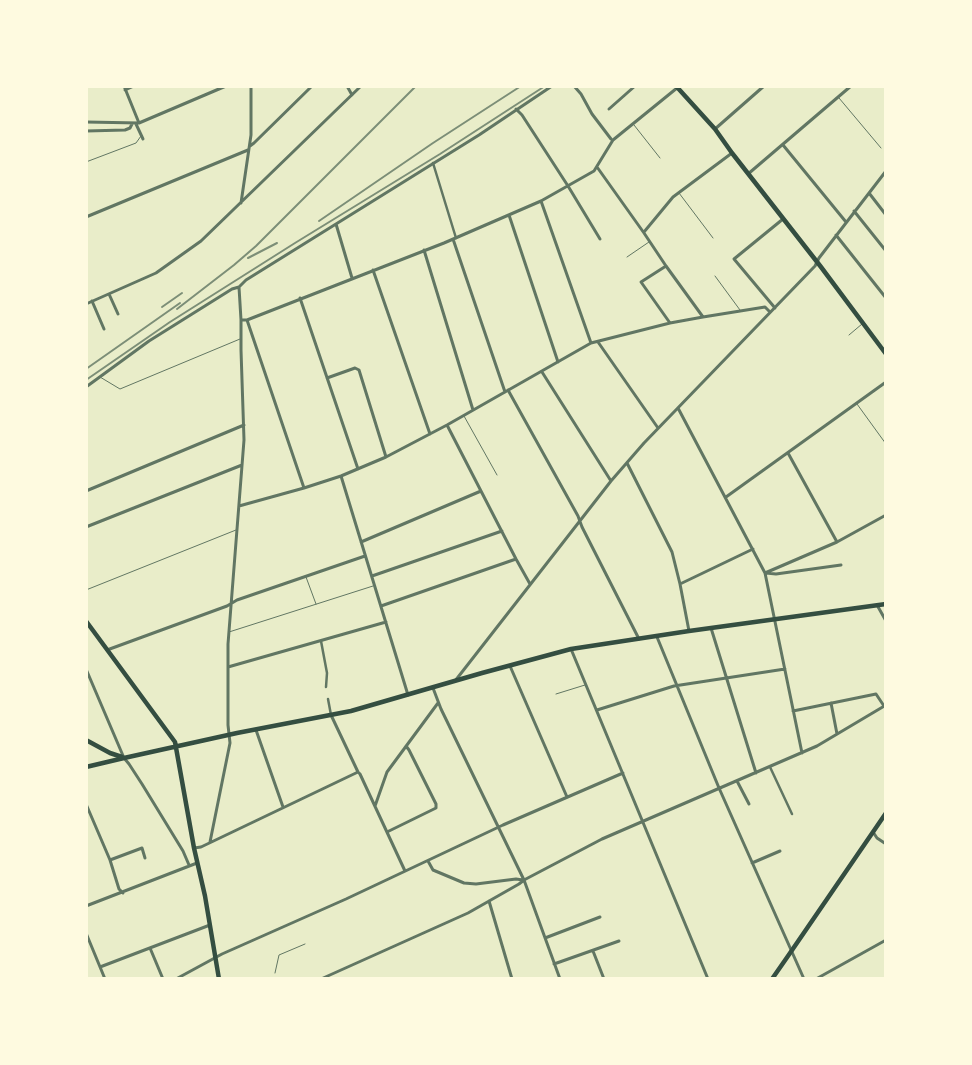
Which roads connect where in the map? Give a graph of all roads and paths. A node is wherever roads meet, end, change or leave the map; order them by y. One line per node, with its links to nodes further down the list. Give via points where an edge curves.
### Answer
1 (134, 86): 13 (street)
2 (226, 86): 19 (street)
3 (251, 86): 26 (street)
4 (312, 86): 26 (street)
5 (347, 86): 14 (street)
6 (361, 86): 14 (street)
7 (552, 86): 17 (street)
8 (574, 86): 24 (street)
9 (635, 86): 16 (street)
10 (764, 86): 21 (street)
11 (851, 86): 15 (street)
12 (677, 87): 20 (street); 21 (main road)
13 (125, 88): 19 (street)
14 (352, 95): 40 (street)
15 (838, 97): 25 (street); 27 (lane)
16 (608, 109)
17 (516, 110): 31 (street); 36 (street)
18 (86, 122): 19 (street)
19 (136, 123): 22 (street, via 125,130); 23 (street)
20 (633, 125): 24 (street); 29 (lane)
21 (715, 129): 28 (main road)
22 (86, 131)
23 (142, 137): 30 (lane, via 136,143)
24 (613, 140): 32 (street)
25 (783, 145): 34 (street); 46 (street)
26 (249, 148): 40 (street); 44 (street)
27 (881, 148)
28 (732, 153): 34 (main road); 37 (street)
29 (660, 158)
30 (86, 162)
31 (433, 164): 47 (street); 50 (street)
32 (597, 167): 36 (street); 48 (street)
33 (886, 171): 35 (street)
34 (748, 174): 45 (main road)
35 (884, 177): 38 (street)
36 (568, 186): 39 (street); 52 (street)
37 (679, 193): 48 (street); 51 (lane)
38 (869, 193): 41 (street); 43 (street)
39 (541, 201): 42 (street); 83 (street)
40 (241, 204): 63 (street, via 201,241 156,274)
41 (854, 212): 46 (street); 55 (street)
42 (509, 215): 50 (street); 85 (street)
43 (886, 215)
44 (86, 217)
45 (783, 218): 57 (main road); 66 (street, via 734,259)
46 (846, 222): 49 (street)
47 (336, 224): 61 (street); 62 (street)
48 (644, 233): 53 (street)
49 (836, 235): 57 (street); 65 (street)
50 (455, 238): 54 (street); 91 (street)
51 (714, 238)
52 (600, 239)
53 (650, 242): 56 (lane); 58 (street)
54 (424, 250): 59 (street); 94 (street)
55 (886, 251)
56 (627, 258)
57 (817, 262): 70 (street); 78 (main road)
58 (666, 266): 74 (street); 77 (street, via 641,282)
59 (373, 270): 61 (street); 99 (street)
60 (715, 276): 71 (lane)
61 (352, 278): 64 (street)
62 (239, 287): 75 (street); 87 (street, via 149,341)
63 (110, 294): 67 (street); 73 (street)
64 (300, 298): 76 (street); 88 (street)
65 (886, 298)
66 (768, 300): 69 (street); 70 (street)
67 (92, 301): 68 (street); 79 (street)
68 (86, 304)
69 (765, 307): 71 (street); 72 (street)
70 (775, 308): 72 (street)
71 (740, 311): 74 (street)
72 (770, 312): 93 (street)
73 (118, 314)
74 (703, 317): 77 (street)
75 (241, 320): 76 (street); 81 (street)
76 (247, 320): 109 (street)
77 (670, 322): 82 (street)
78 (863, 324): 80 (lane); 84 (main road)
79 (104, 329)
80 (849, 335)
81 (242, 338): 87 (lane, via 120,389); 96 (street)
82 (598, 342): 83 (street); 98 (street)
83 (591, 343): 85 (street)
84 (886, 354)
85 (558, 362): 86 (street)
86 (542, 372): 91 (street); 108 (street)
87 (100, 376): 90 (street)
88 (328, 378): 102 (street, via 355,368 359,370); 105 (street)
89 (886, 382): 92 (street)
90 (86, 387)
91 (507, 391): 94 (street); 115 (street)
92 (857, 403): 100 (lane); 101 (street)
93 (678, 408): 98 (street); 112 (street)
94 (473, 410): 95 (street)
95 (464, 415): 97 (street); 106 (lane)
96 (244, 425): 104 (street); 110 (street)
97 (447, 425): 99 (street); 111 (street)
98 (658, 428): 103 (street)
99 (430, 434): 102 (street)
100 (886, 444)
101 (788, 453): 112 (street); 120 (street)
102 (386, 457): 105 (street)
103 (627, 463): 108 (street); 129 (street, via 672,552)
104 (242, 465): 113 (street); 116 (street)
105 (358, 470): 107 (street)
106 (497, 475)
107 (341, 476): 109 (street); 119 (street)
108 (612, 481): 115 (street)
109 (304, 488): 113 (street)
110 (86, 491)
111 (481, 491): 118 (street); 119 (street)
112 (726, 497): 121 (street)
113 (239, 506): 117 (street)
114 (886, 514): 120 (street)
115 (580, 522): 128 (street); 145 (street)
116 (86, 527)
117 (237, 530): 131 (lane); 132 (street)
118 (502, 531): 123 (street); 127 (street)
119 (361, 542): 122 (street)
120 (837, 542): 125 (street)
121 (753, 549): 125 (street); 129 (street)
122 (365, 556): 126 (street); 127 (street)
123 (516, 559): 128 (street); 136 (street)
124 (841, 565): 125 (street)
125 (765, 573): 137 (street)
126 (306, 576): 132 (street); 133 (lane)
127 (372, 576): 130 (street)
128 (530, 584): 154 (street)
129 (680, 584): 142 (street)
130 (375, 585): 133 (lane); 136 (street)
131 (86, 590)
132 (231, 603): 143 (street); 147 (street)
133 (316, 604): 143 (lane)
134 (886, 604): 135 (main road)
135 (877, 605): 137 (main road); 138 (street)
136 (381, 606): 139 (street)
137 (775, 619): 141 (main road); 152 (street)
138 (886, 621)
139 (386, 622): 146 (street); 160 (street)
140 (87, 625): 147 (main road)
141 (711, 628): 142 (main road); 153 (street)
142 (689, 631): 144 (main road)
143 (228, 632): 150 (street)
144 (657, 637): 145 (main road); 156 (street)
145 (639, 639): 148 (main road)
146 (322, 641): 150 (street); 157 (street)
147 (108, 650): 172 (main road)
148 (571, 650): 149 (main road); 155 (street)
149 (510, 666): 154 (main road); 183 (street)
150 (228, 667): 170 (street)
151 (86, 669): 175 (street)
152 (785, 669): 153 (street); 166 (street)
153 (726, 678): 156 (street); 180 (street)
154 (455, 681): 158 (main road)
155 (586, 685): 159 (lane); 165 (street)
156 (677, 685): 165 (street); 182 (street)
157 (326, 687)
158 (432, 688): 160 (main road); 162 (street)
159 (556, 694)
160 (408, 695): 167 (main road)
161 (328, 699): 167 (street)
162 (438, 703): 173 (street); 191 (street)
163 (831, 703): 164 (street, via 876,694); 166 (street); 169 (street)
164 (885, 705): 169 (street)
165 (597, 710): 179 (street)
166 (793, 710): 174 (street)
167 (331, 715): 168 (main road); 178 (street)
168 (256, 730): 170 (main road); 187 (street)
169 (837, 734): 174 (street)
170 (230, 735): 172 (main road); 194 (street)
171 (86, 740): 175 (main road)
172 (176, 746): 175 (main road); 196 (main road)
173 (406, 746): 186 (street, via 387,772); 192 (street, via 436,808)
174 (802, 753): 177 (street)
175 (124, 758): 176 (main road); 203 (street)
176 (86, 767)
177 (770, 767): 180 (street); 188 (street)
178 (358, 772): 186 (street); 187 (street)
179 (623, 773): 183 (street); 190 (street)
180 (756, 773): 181 (street)
181 (737, 781): 182 (street); 185 (street)
182 (719, 788): 190 (street); 202 (street)
183 (567, 797): 191 (street)
184 (86, 804): 199 (street)
185 (749, 804)
186 (375, 806): 192 (street)
187 (283, 807): 194 (street)
188 (792, 814)
189 (886, 814): 193 (main road)
190 (642, 822): 205 (street); 231 (street)
191 (499, 827): 200 (street); 205 (street)
192 (387, 832): 204 (street)
193 (872, 832): 195 (street); 218 (main road)
194 (210, 842): 196 (street)
195 (886, 844)
196 (194, 848): 201 (main road)
197 (780, 851): 202 (street)
198 (146, 858): 199 (street, via 142,848)
199 (110, 860): 206 (street, via 119,889)
200 (428, 861): 204 (street); 205 (street, via 433,870 464,883)
201 (198, 863): 203 (street); 210 (main road)
202 (752, 863): 218 (street)
203 (189, 865): 206 (street)
204 (405, 871): 219 (street)
205 (524, 880): 207 (street); 212 (street)
206 (123, 892): 208 (street)
207 (489, 902): 227 (street); 228 (street)
208 (86, 906)
209 (600, 918): 212 (street)
210 (210, 925): 216 (street); 219 (main road)
211 (86, 932): 221 (street)
212 (545, 938): 220 (street)
213 (886, 940): 234 (street)
214 (619, 941): 217 (street)
215 (305, 944): 222 (lane, via 279,955)
216 (150, 948): 221 (street); 224 (street)
217 (593, 951): 220 (street); 230 (street)
218 (792, 951): 232 (main road); 233 (street)
219 (216, 958): 225 (street); 226 (main road)
220 (554, 964): 229 (street)
221 (100, 967): 223 (street)
222 (275, 973)
223 (106, 979)
224 (163, 979)
225 (176, 979)
226 (219, 979)
227 (321, 979)
228 (512, 979)
229 (560, 979)
230 (604, 979)
231 (708, 979)
232 (772, 979)
233 (804, 979)
234 (816, 979)

